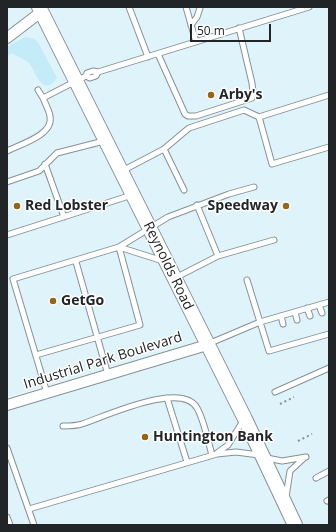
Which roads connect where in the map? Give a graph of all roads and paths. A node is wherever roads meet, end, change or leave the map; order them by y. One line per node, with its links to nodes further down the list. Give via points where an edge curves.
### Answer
1 (129, 7): 11 (lane)
2 (186, 7): 6 (lane)
3 (309, 7): 7 (lane)
4 (200, 8): 6 (lane, via 198,17)
5 (40, 10): 8 (street); 12 (main road, Reynolds Road)
6 (191, 25): 9 (lane)
7 (240, 28): 9 (lane); 10 (lane, via 254,92 252,98 196,116 185,114)
8 (7, 38)
9 (196, 42): 10 (lane)
10 (158, 54): 11 (lane)
11 (148, 57): 12 (lane, via 98,72 90,78)
12 (81, 78): 15 (lane); 17 (main road, Reynolds Road)
13 (38, 90): 15 (lane)
14 (329, 95): 16 (lane)
15 (42, 98): 20 (lane, via 50,115 50,124 44,133)
16 (259, 117): 18 (lane, via 272,164); 19 (lane, via 244,110 189,128)
17 (106, 141): 21 (lane, via 57,153); 22 (main road, Reynolds Road)
18 (329, 147)
19 (164, 149): 22 (lane); 25 (lane)
20 (7, 151)
21 (45, 164): 23 (lane, via 39,171); 28 (lane)
22 (121, 171): 26 (main road, Reynolds Road)
23 (7, 182)
24 (254, 187): 27 (lane)
25 (184, 190)
26 (133, 195): 28 (lane); 29 (main road, Reynolds Road)
27 (197, 205): 29 (lane, via 168,217); 33 (lane)
28 (64, 217): 30 (lane)
29 (150, 229): 32 (lane); 35 (main road, Reynolds Road)
30 (7, 235)
31 (274, 240): 33 (lane)
32 (119, 247): 34 (lane); 35 (lane); 49 (lane, via 140,325)
33 (218, 256): 36 (lane)
34 (76, 262): 49 (lane); 53 (lane, via 13,279)
35 (166, 262): 36 (main road, Reynolds Road)
36 (174, 278): 51 (main road, Reynolds Road)
37 (247, 280): 46 (lane)
38 (329, 302): 39 (lane)
39 (319, 305): 40 (lane); 42 (lane)
40 (307, 308): 41 (lane); 44 (lane)
41 (295, 312): 43 (lane); 45 (lane)
42 (322, 313)
43 (281, 316): 46 (lane); 47 (lane)
44 (310, 316)
45 (297, 320)
46 (260, 322): 51 (lane); 52 (lane, via 269,351)
47 (283, 324)
48 (328, 333): 52 (lane)
49 (97, 337): 53 (lane); 55 (lane)
50 (287, 338): 52 (lane)
51 (207, 345): 55 (street, Industrial Park Boulevard); 62 (main road, Reynolds Road)
52 (289, 345)
53 (36, 355): 57 (lane)
54 (329, 368): 56 (lane)
55 (108, 375): 57 (street, Industrial Park Boulevard)
56 (275, 392)
57 (47, 393): 61 (street, Industrial Park Boulevard)
58 (294, 397): 60 (path)
59 (167, 398): 63 (lane, via 114,411 79,425); 67 (lane, via 186,398 197,408); 69 (lane)
60 (280, 404)
61 (7, 405)
62 (245, 418): 67 (lane, via 228,445); 68 (main road, Reynolds Road)
63 (63, 426)
64 (312, 434): 65 (path)
65 (298, 441)
66 (8, 452): 73 (lane)
67 (215, 454): 68 (lane, via 236,452); 69 (lane)
68 (263, 456): 72 (main road, Reynolds Road); 72 (lane, via 282,461 306,457 290,471)
69 (187, 462): 73 (lane)
70 (329, 471): 71 (lane)
71 (316, 478)
72 (285, 504): 77 (main road, Reynolds Road)
73 (29, 509): 76 (lane)
74 (7, 517): 75 (lane)
75 (10, 525)
76 (34, 525)
77 (295, 525)

